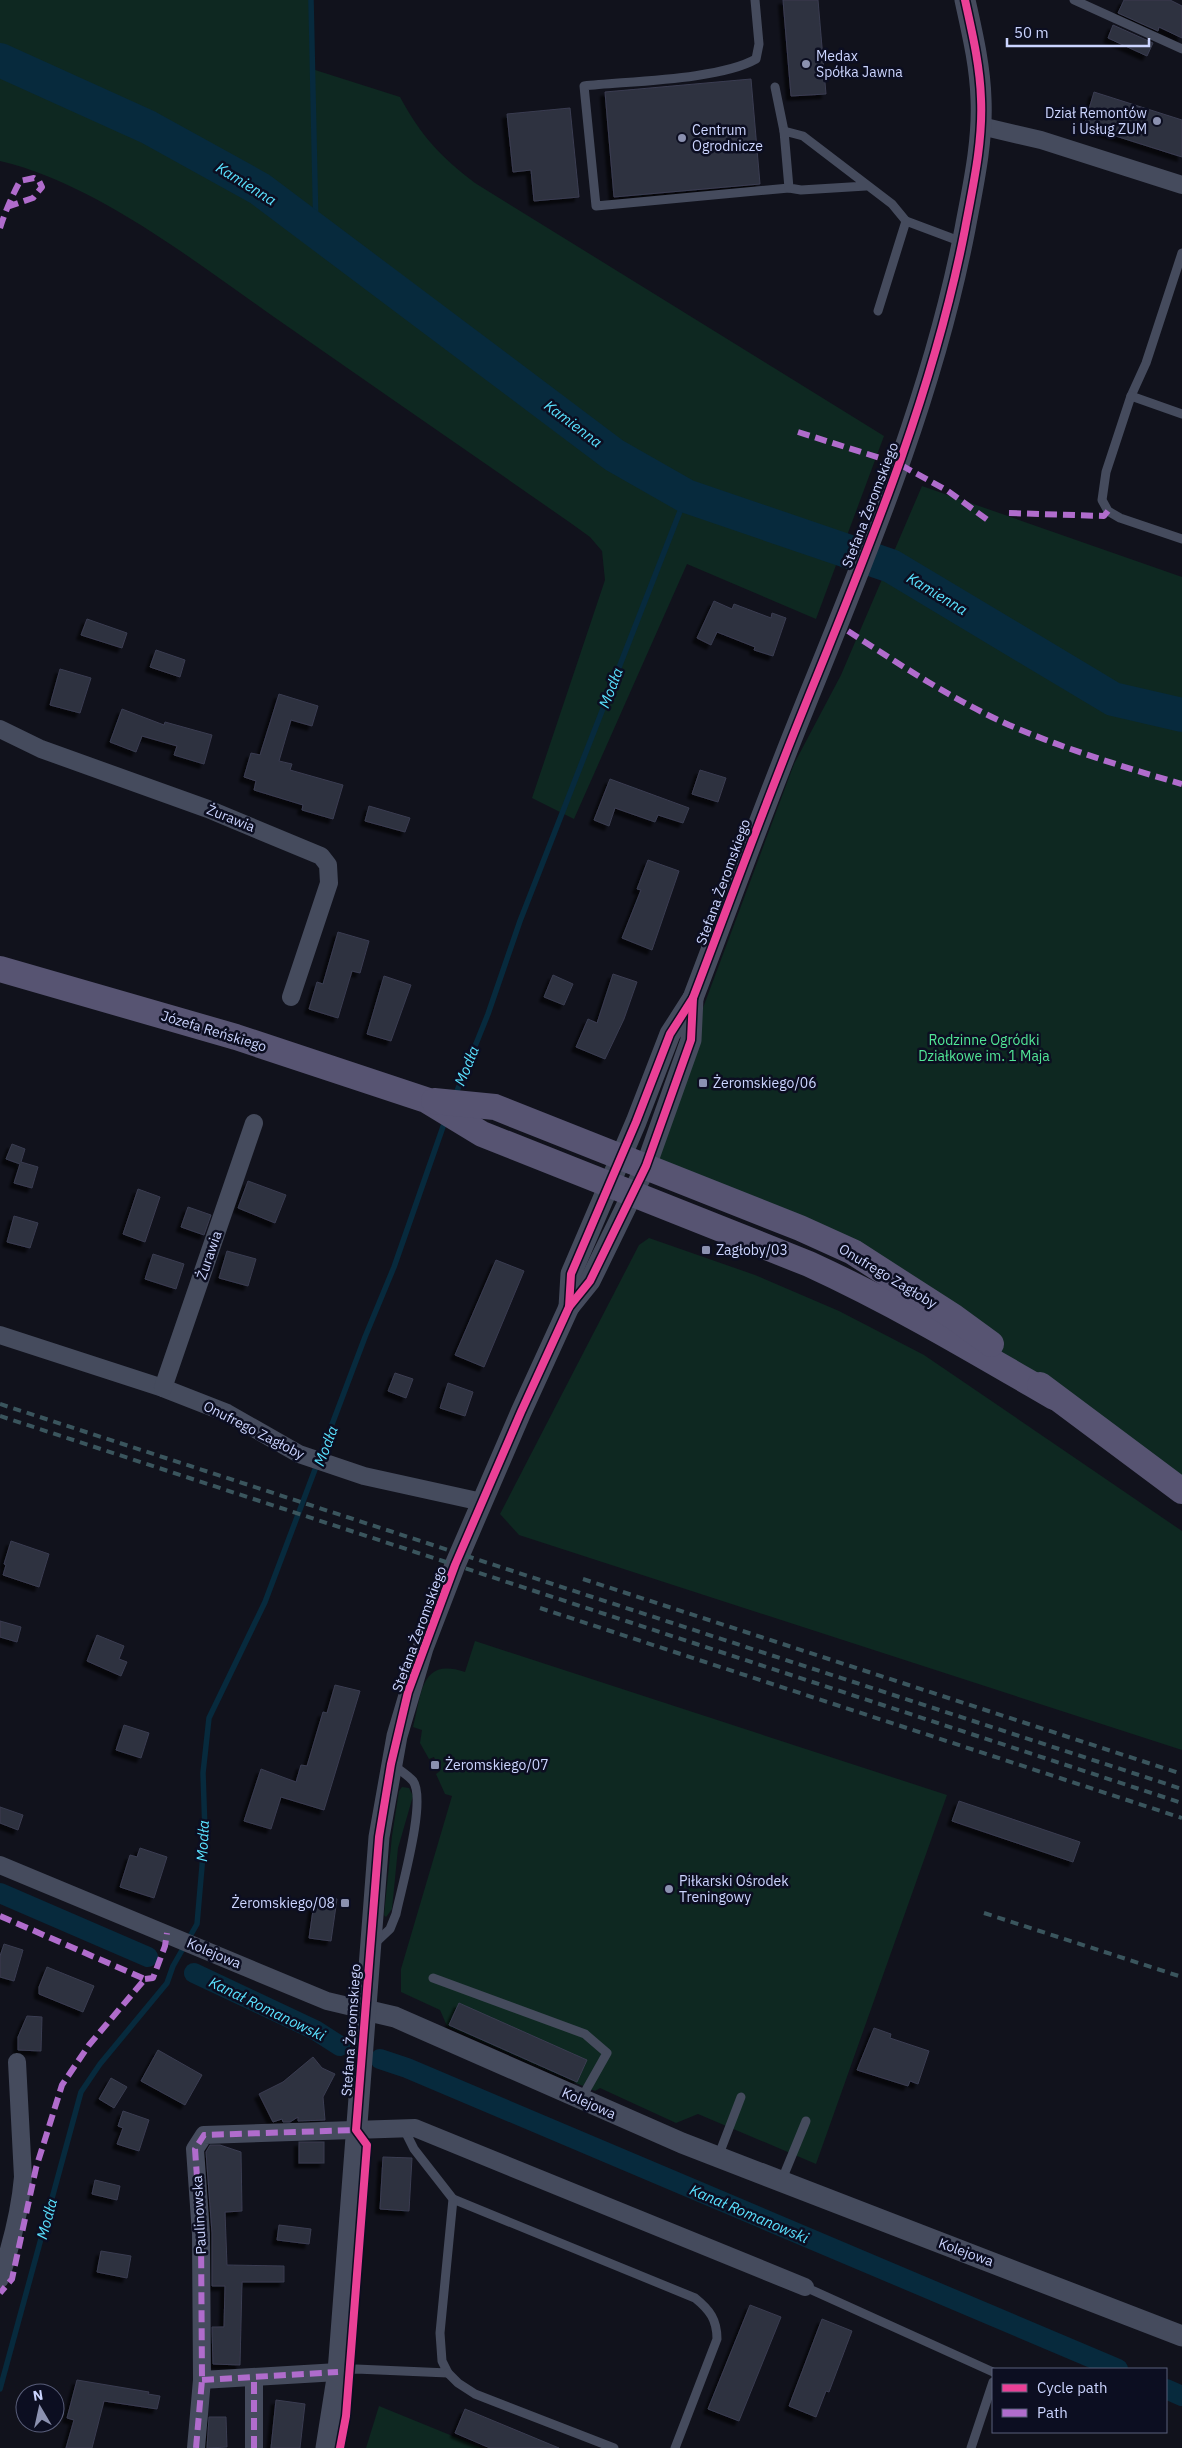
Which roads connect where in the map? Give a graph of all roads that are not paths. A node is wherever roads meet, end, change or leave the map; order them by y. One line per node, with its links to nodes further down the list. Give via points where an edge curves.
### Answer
1 (755, 0): 10 (lane, via 759,44 756,59 745,65 693,75 584,86 596,206)
2 (965, 0): 6 (street, Stefana Żeromskiego, via 978,70)
3 (1074, 0): 4 (lane)
4 (1182, 49)
5 (775, 87): 7 (lane)
6 (981, 126): 8 (street, via 1041,140); 12 (street, Stefana Żeromskiego)
7 (784, 131): 9 (lane, via 803,136); 10 (lane)
8 (1182, 185)
9 (866, 186): 10 (lane); 11 (lane, via 892,204)
10 (789, 188)
11 (906, 221): 12 (lane); 14 (lane)
12 (962, 242): 21 (street, Stefana Żeromskiego, via 937,348 888,494 787,748)
13 (1182, 253): 15 (lane, via 1146,363)
14 (878, 311)
15 (1131, 396): 16 (lane); 17 (lane, via 1106,472 1102,500 1108,512 1120,518)
16 (1182, 414)
17 (1182, 539)
18 (0, 729): 20 (street, Żurawia, via 41,749 208,809 321,856 328,865 329,883)
19 (0, 969): 22 (main road, Józefa Reńskiego, via 236,1037)
20 (291, 997)
21 (693, 998): 24 (street, Stefana Żeromskiego, via 670,1034); 25 (street, Stefana Żeromskiego, via 690,1040)
22 (426, 1100): 24 (main road, Józefa Reńskiego, via 494,1107); 26 (main road, Józefa Reńskiego, via 482,1134)
23 (254, 1123): 30 (street, Żurawia)
24 (622, 1156): 25 (main road, Józefa Reńskiego); 26 (street, Stefana Żeromskiego)
25 (646, 1166): 27 (street, Stefana Żeromskiego); 31 (main road, Onufrego Zagłoby, via 853,1252 954,1316)
26 (609, 1184): 27 (main road, Józefa Reńskiego); 28 (street, Stefana Żeromskiego, via 571,1274)
27 (634, 1194): 28 (street, Stefana Żeromskiego, via 590,1281); 31 (main road, Onufrego Zagłoby, via 810,1264 860,1288)
28 (569, 1307): 33 (street, Stefana Żeromskiego)
29 (0, 1335): 30 (street, Onufrego Zagłoby)
30 (163, 1388): 33 (street, Onufrego Zagłoby, via 227,1413 299,1454 364,1476)
31 (1054, 1397): 32 (main road, Onufrego Zagłoby)
32 (1182, 1491)
33 (482, 1502): 34 (street, Stefana Żeromskiego, via 423,1648 408,1692)
34 (391, 1764): 36 (street, Stefana Żeromskiego, via 379,1837); 36 (lane, via 413,1781 418,1809 396,1914 390,1929)
35 (0, 1864): 38 (street, Kolejowa, via 327,2001)
36 (369, 1948): 38 (street, Stefana Żeromskiego)
37 (433, 1978): 41 (lane, via 585,2034 607,2054)
38 (366, 2010): 41 (street, Kolejowa, via 395,2018); 44 (street, Stefana Żeromskiego)
39 (17, 2062): 48 (street, via 22,2195)
40 (741, 2097): 45 (lane)
41 (581, 2100): 45 (street, Kolejowa)
42 (806, 2121): 46 (lane)
43 (404, 2129): 44 (street); 47 (lane, via 414,2149); 49 (street, via 415,2128)
44 (356, 2130): 51 (street, Stefana Żeromskiego); 55 (street, Paulinowska, via 204,2135 196,2149 202,2234)
45 (718, 2158): 46 (street, Kolejowa)
46 (781, 2182): 50 (street, Kolejowa)
47 (453, 2200): 53 (lane, via 440,2334 442,2361); 61 (lane, via 695,2298 707,2308 717,2326 717,2339)
48 (0, 2280)
49 (805, 2287): 52 (lane)
50 (1182, 2336)
51 (338, 2372): 53 (lane, via 356,2369); 54 (street); 59 (street, Stefana Żeromskiego)
52 (992, 2372)
53 (448, 2373): 60 (lane, via 476,2394)
54 (254, 2377): 55 (street); 58 (street)
55 (202, 2380): 57 (street, Paulinowska)
56 (992, 2385): 62 (lane)
57 (196, 2448)
58 (254, 2448)
59 (326, 2448)
60 (614, 2448)
61 (675, 2448)
62 (971, 2448)

